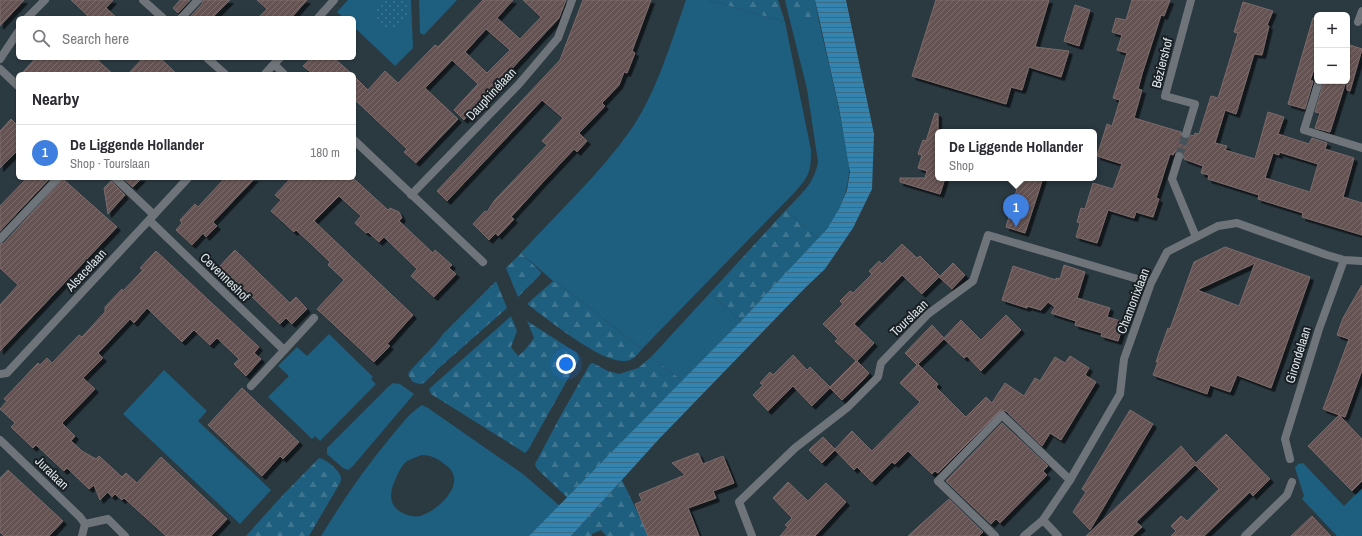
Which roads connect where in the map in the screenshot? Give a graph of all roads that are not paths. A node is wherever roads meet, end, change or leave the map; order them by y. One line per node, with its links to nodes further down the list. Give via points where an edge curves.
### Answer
1 (45, 0): 8 (street)
2 (143, 0): 9 (street)
3 (198, 0): 10 (street)
4 (334, 0): 11 (street)
5 (572, 0): 31 (street, Dauphinélaan, via 558,38 519,84)
6 (1191, 0): 24 (street, Béziershof, via 1165,96 1195,104)
7 (1362, 11): 12 (street)
8 (30, 16)
9 (161, 16)
10 (183, 16)
11 (320, 16)
12 (1358, 22)
13 (16, 35): 14 (street)
14 (0, 59)
15 (209, 60): 19 (street)
16 (278, 60): 17 (street)
17 (274, 64): 20 (street); 21 (street)
18 (0, 69): 22 (street)
19 (223, 72)
20 (267, 72)
21 (282, 72)
22 (16, 84)
23 (1318, 84): 26 (street, via 1304,130)
24 (1186, 134)
25 (356, 142): 31 (street)
26 (1362, 148)
27 (1179, 156): 33 (street, via 1172,179)
28 (56, 180): 34 (street)
29 (117, 180): 32 (street, Cevenneshof)
30 (186, 180): 32 (street, Alsacelaan)
31 (412, 195): 37 (street)
32 (151, 218): 40 (street, Cevenneshof); 41 (street, Alsacelaan, via 8,373)
33 (1196, 237): 35 (street, Chamonixlaan, via 1218,226 1237,223); 38 (street, Chamonixlaan, via 1167,252)
34 (0, 239)
35 (1344, 260): 36 (street, Chamonixlaan); 44 (street, Girondelaan, via 1319,329 1285,439)
36 (1362, 261)
37 (483, 262)
38 (1151, 283): 45 (street, Chamonixlaan, via 1124,359 1120,394); 51 (street, Tourslaan, via 988,235 973,281 928,314 881,363 878,377 848,407 795,448 739,502)
39 (314, 318): 40 (street)
40 (284, 350): 42 (street)
41 (0, 374)
42 (251, 386)
43 (0, 440): 48 (street, Juralaan)
44 (1290, 459)
45 (1070, 480): 47 (street, Chamonixlaan); 52 (street, via 1002,415 938,481)
46 (1292, 482): 55 (street, via 1287,495)
47 (1043, 520): 53 (street, Chamonixlaan); 54 (street)
48 (85, 524): 49 (street); 50 (street, via 108,519)
49 (82, 536)
50 (126, 536)
51 (752, 536)
52 (995, 536)
53 (1024, 536)
54 (1058, 536)
55 (1245, 536)

